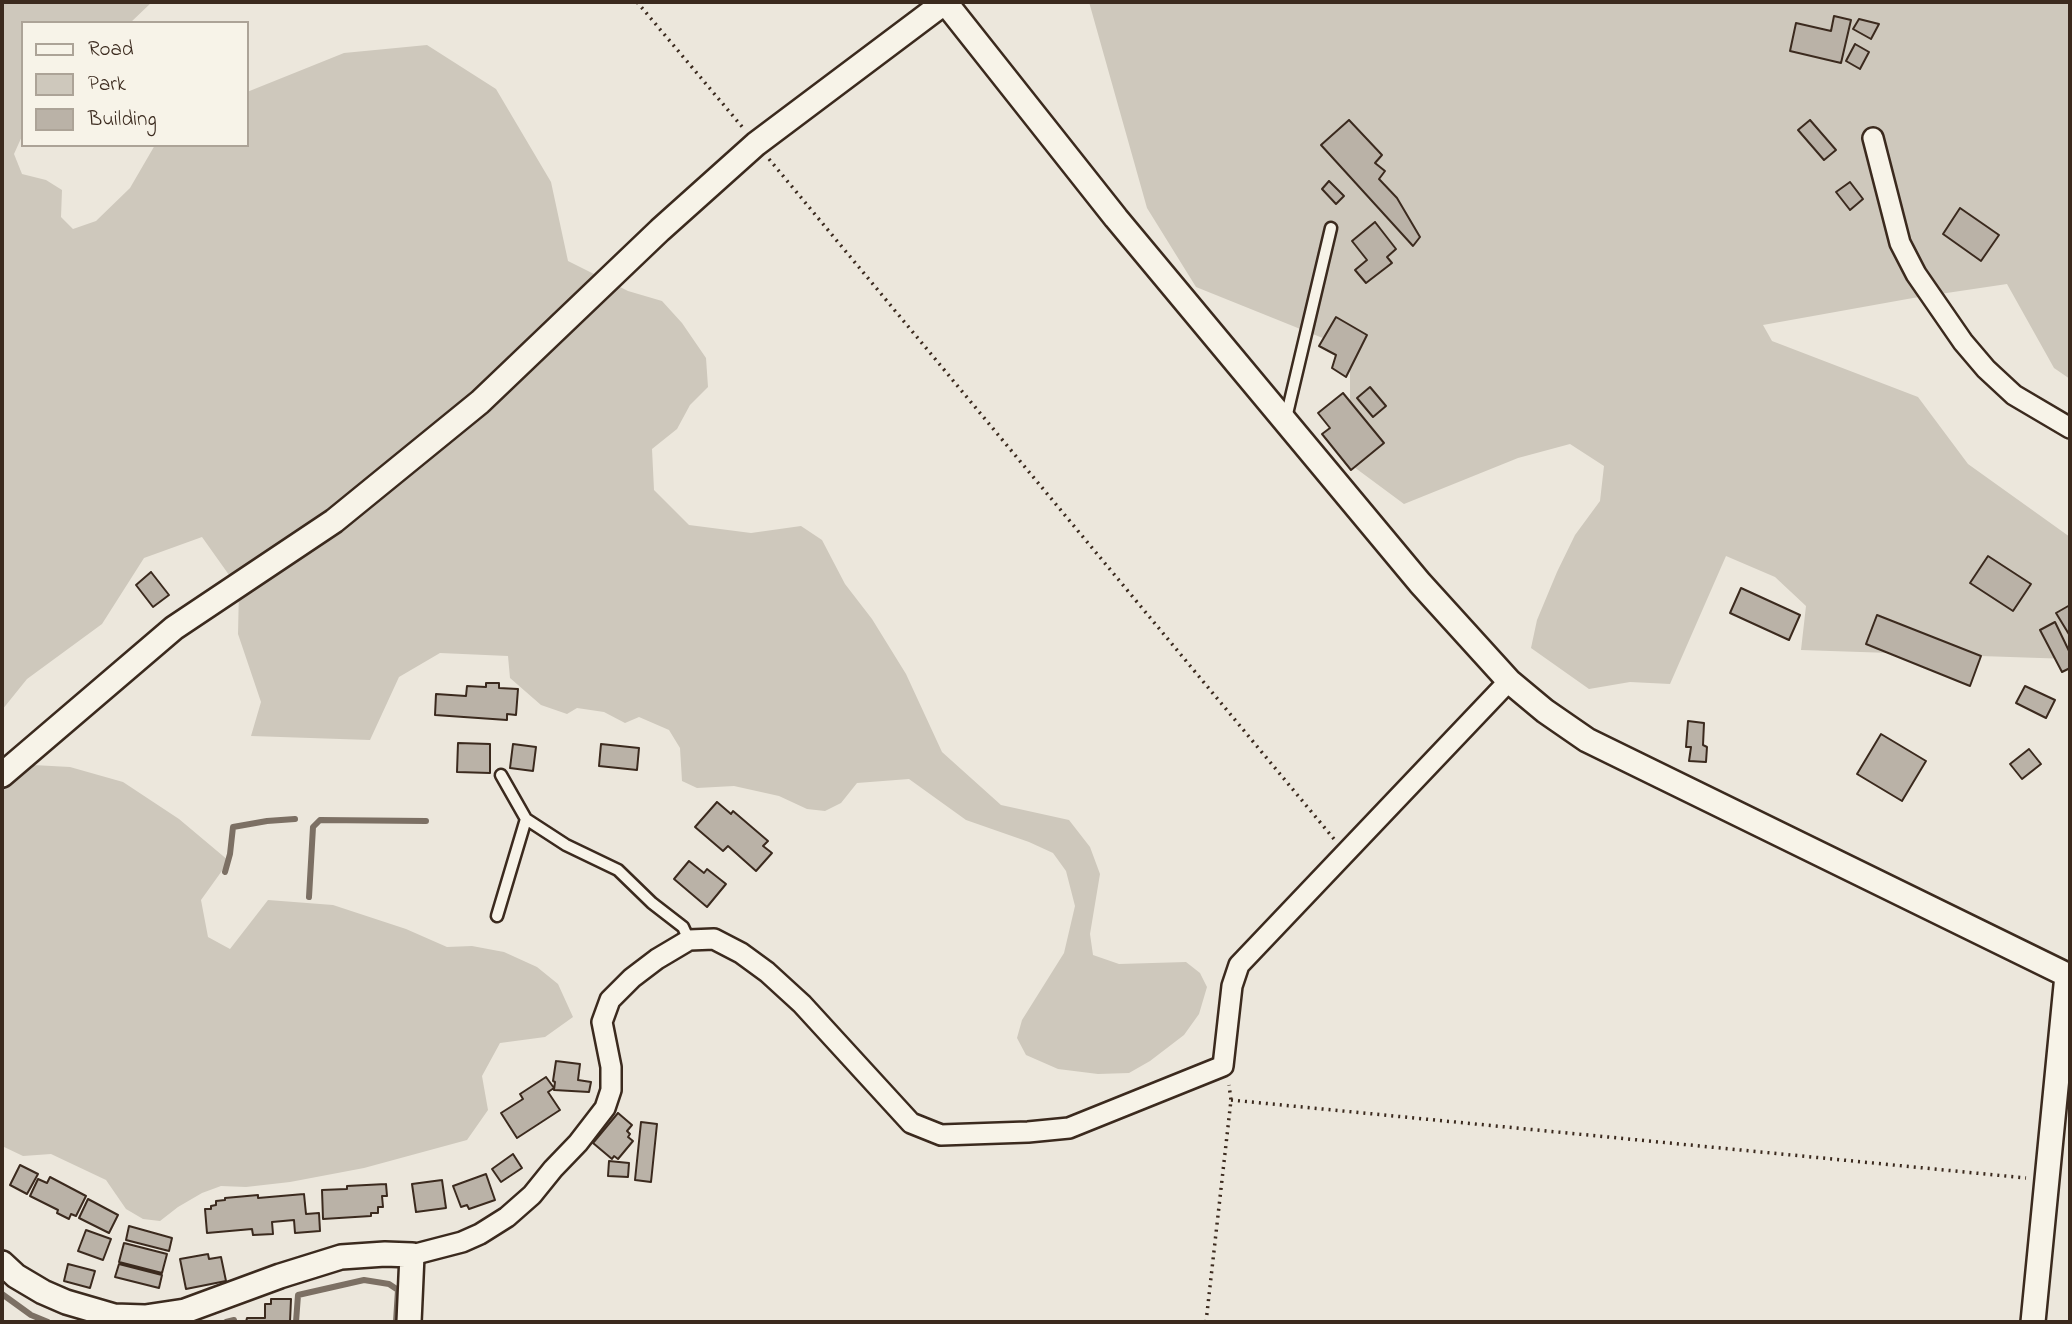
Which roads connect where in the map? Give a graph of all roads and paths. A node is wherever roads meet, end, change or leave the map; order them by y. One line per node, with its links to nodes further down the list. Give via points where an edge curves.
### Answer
1 (637, 2): 3 (path)
2 (1873, 138): 6 (street, via 1900,243 1916,274 1986,369 2014,395)
3 (756, 144): 5 (street, via 945,2 1116,218); 8 (street, via 480,402 334,520 174,628); 11 (path)
4 (1331, 228): 5 (lane)
5 (1285, 420): 7 (street, via 1420,583)
6 (2070, 428)
7 (1509, 681): 11 (street); 14 (street, via 1587,740)
8 (2, 775)
9 (500, 775): 10 (lane)
10 (526, 819): 12 (lane); 13 (lane, via 618,870 683,927)
11 (1346, 853): 15 (street, via 1240,965 1232,986)
12 (497, 916)
13 (690, 940): 15 (street, via 714,939 767,972 911,1123 941,1135 1069,1128); 18 (street, via 657,959 610,1000 603,1022 611,1090 605,1108 578,1143 532,1195 495,1225 461,1242)
14 (2068, 973): 17 (street)
15 (1223, 1066): 16 (path)
16 (1231, 1100): 17 (path); 21 (path)
17 (2046, 1180): 22 (street)
18 (412, 1255): 19 (street, via 341,1257 185,1311 145,1317 114,1316 66,1301 16,1276); 20 (street)
19 (2, 1263)
20 (409, 1322)
21 (1206, 1322)
22 (2033, 1322)

